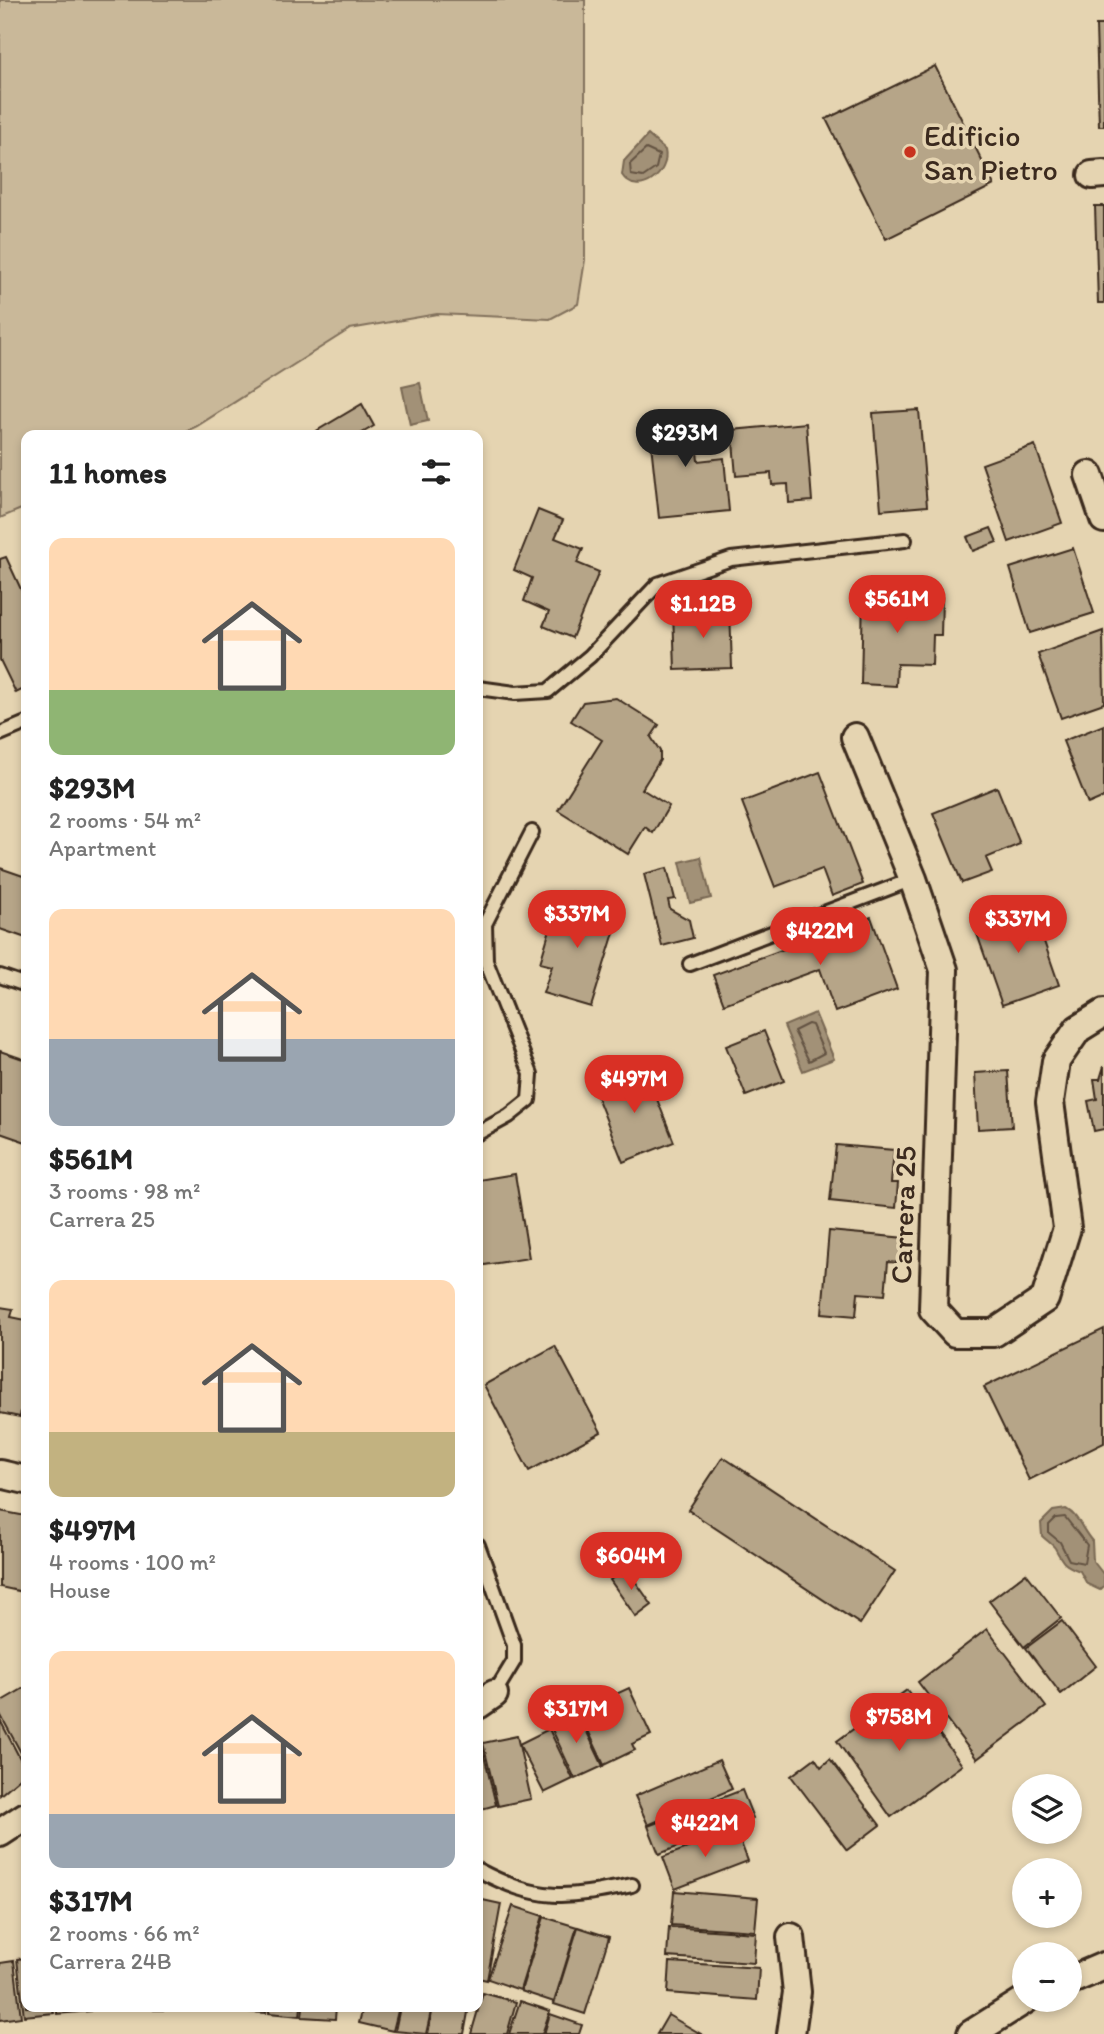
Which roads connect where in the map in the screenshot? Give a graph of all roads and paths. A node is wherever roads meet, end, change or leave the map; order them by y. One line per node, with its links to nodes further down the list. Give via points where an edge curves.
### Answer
1 (1089, 475): 2 (street)
2 (1104, 519)
3 (905, 540): 4 (lane, via 732,559 658,584 590,656 548,691)
4 (483, 689)
5 (21, 725): 6 (lane)
6 (0, 734)
7 (855, 737): 9 (street, Carrera 25)
8 (532, 832): 14 (lane, via 485,925 486,961 531,1073 529,1100)
9 (913, 879): 10 (lane); 13 (street, Carrera 25, via 944,970 933,1309 955,1333 994,1334 1045,1299 1067,1228 1050,1102 1056,1061 1078,1029)
10 (690, 964)
11 (0, 976): 12 (lane)
12 (21, 983)
13 (1104, 1013)
14 (483, 1130)
15 (0, 1474): 16 (street)
16 (21, 1479)
17 (483, 1559): 18 (lane, via 514,1645 514,1661)
18 (486, 1700)
19 (21, 1819): 20 (street)
20 (0, 1833)
21 (483, 1874): 22 (lane, via 541,1896 573,1897)
22 (632, 1885)
23 (791, 1937): 27 (street, via 797,1992)
24 (1104, 1966): 25 (street)
25 (1082, 1975)
26 (1012, 2008): 28 (street)
27 (791, 2034)
28 (971, 2034)

